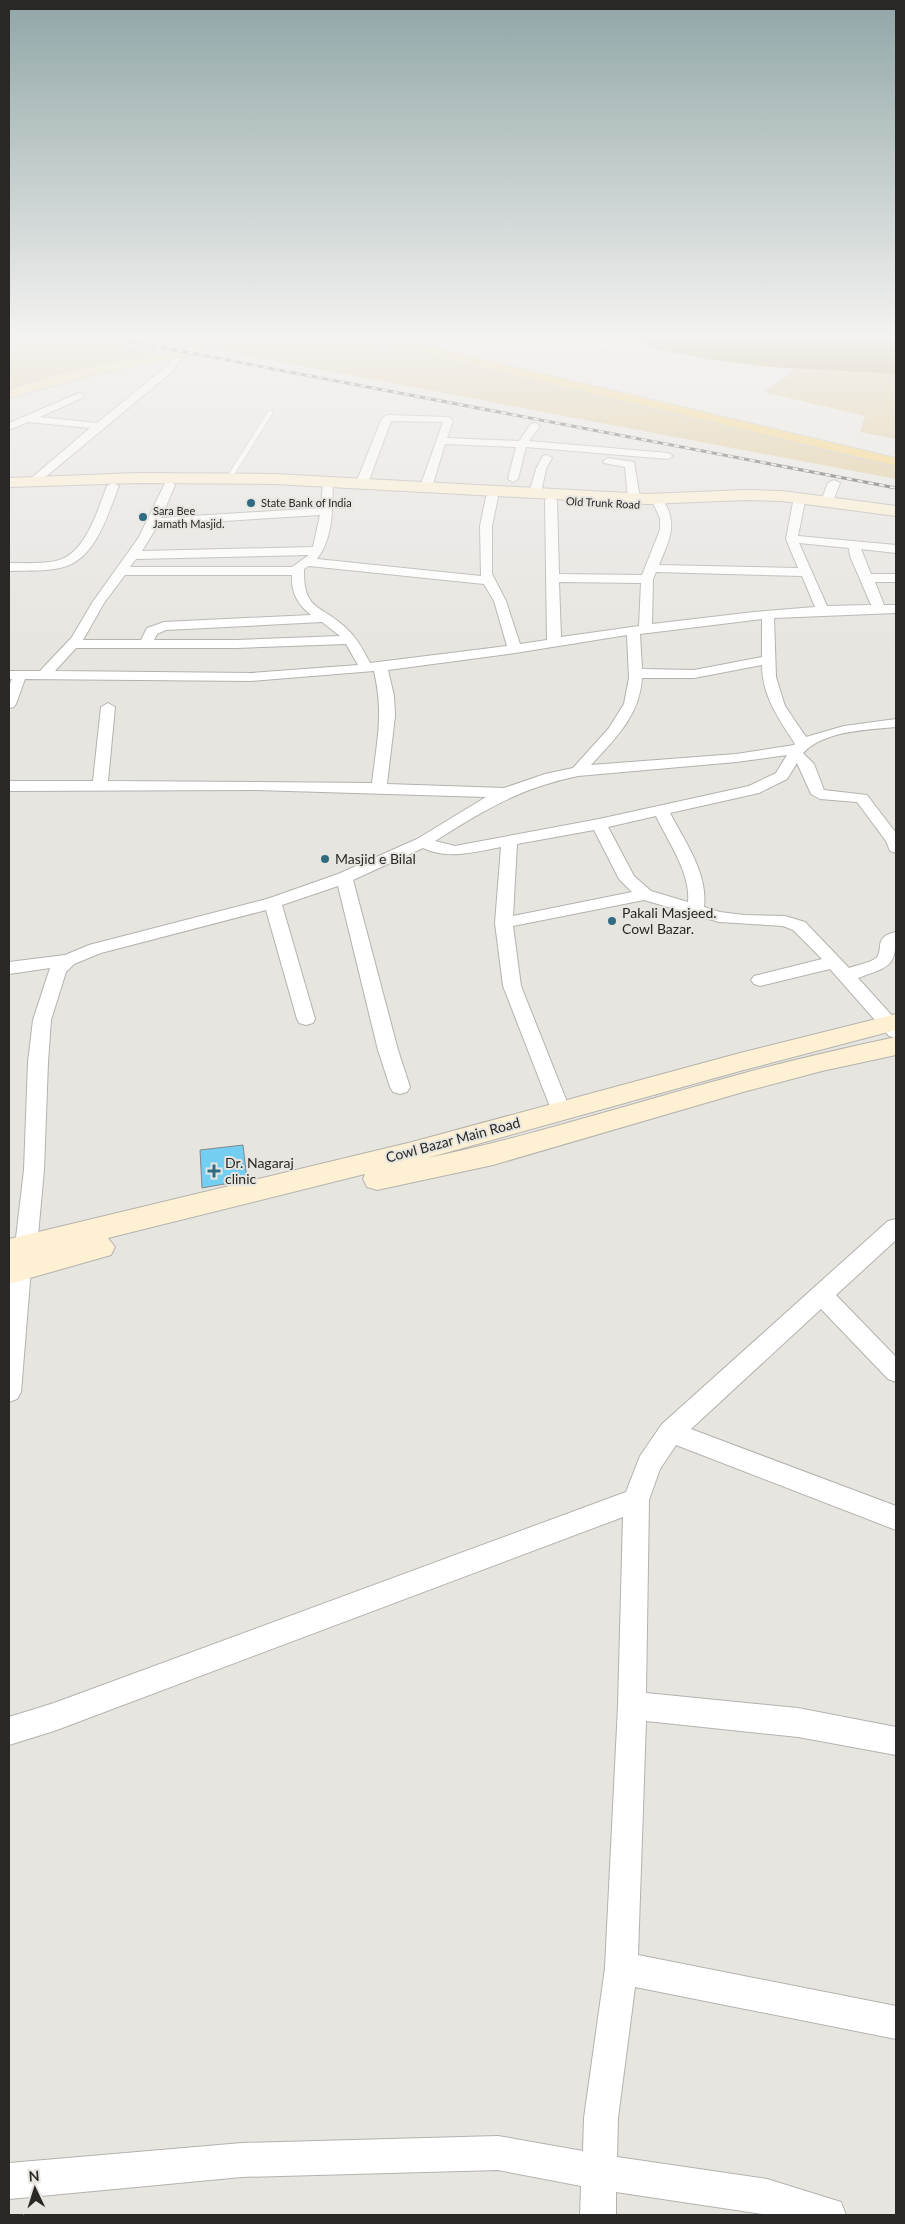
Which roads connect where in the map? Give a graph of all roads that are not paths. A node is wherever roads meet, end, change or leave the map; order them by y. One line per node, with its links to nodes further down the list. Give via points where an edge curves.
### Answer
1 (443, 441): 22 (street)
2 (79, 442): 21 (street)
3 (252, 442): 13 (lane)
4 (376, 442): 16 (street)
5 (464, 442): 8 (street)
6 (810, 442): 12 (highway)
7 (840, 442): 9 (highway)
8 (522, 444): 10 (street); 11 (street)
9 (896, 455)
10 (668, 456)
11 (542, 458): 14 (street); 23 (street); 25 (street, via 630,464)
12 (896, 462)
13 (229, 478): 19 (street); 21 (street, via 137,478)
14 (513, 479)
15 (9, 483): 21 (street)
16 (362, 483): 19 (street); 22 (street)
17 (834, 483): 29 (street)
18 (169, 485): 19 (street, Old Trunk Road); 20 (street, Old Trunk Road); 34 (street)
19 (328, 485): 24 (street, Old Trunk Road); 31 (street)
20 (113, 486): 21 (street, Old Trunk Road); 41 (street, via 81,551 72,558 49,565)
21 (22, 487): 27 (street)
22 (426, 487): 23 (street)
23 (535, 493): 25 (street)
24 (492, 497): 26 (street, Old Trunk Road); 49 (street, via 486,526)
25 (634, 498): 30 (street)
26 (551, 500): 30 (street, Old Trunk Road); 46 (street)
27 (9, 501)
28 (800, 501): 29 (street, Old Trunk Road); 30 (street, Old Trunk Road); 30 (street, Old Trunk Road, via 737,495); 33 (street, Old Trunk Road); 35 (street)
29 (827, 501): 32 (street, Old Trunk Road)
30 (658, 503): 45 (street, via 666,518 666,530)
31 (327, 511): 34 (street); 38 (street)
32 (896, 511)
33 (896, 517)
34 (154, 522): 39 (street)
35 (792, 540): 36 (street); 44 (street)
36 (854, 545): 37 (street); 47 (street)
37 (896, 549)
38 (317, 551): 39 (street); 40 (street)
39 (133, 555): 42 (street)
40 (307, 562): 43 (street); 49 (street)
41 (9, 567)
42 (120, 570): 43 (street); 58 (street)
43 (298, 571): 54 (street, via 300,596 307,607)
44 (806, 572): 45 (street); 52 (street)
45 (649, 573): 46 (street); 55 (street)
46 (552, 578): 57 (street)
47 (867, 578): 48 (street); 51 (street)
48 (896, 578)
49 (488, 581): 60 (street, via 500,601)
50 (896, 609): 51 (street)
51 (878, 610): 52 (street)
52 (823, 612): 53 (street)
53 (768, 616): 55 (street, via 706,620); 61 (street)
54 (322, 618): 56 (street, via 341,630); 59 (street, via 164,626 152,631)
55 (639, 630): 57 (street); 63 (street)
56 (349, 640): 59 (street); 62 (street)
57 (554, 642): 60 (street)
58 (72, 644): 59 (street); 65 (street)
59 (145, 644)
60 (515, 649): 62 (street)
61 (768, 660): 63 (street, via 679,675); 69 (street, via 769,677 778,706)
62 (373, 667): 65 (street, via 262,677); 73 (street, via 387,696 388,716)
63 (635, 672): 70 (street, via 631,703)
64 (14, 675): 65 (street); 66 (street)
65 (43, 676)
66 (9, 704)
67 (108, 707): 72 (street)
68 (896, 724): 69 (street, via 825,735)
69 (798, 749): 70 (street, via 727,759); 75 (street, via 782,776 769,784); 79 (street, via 807,762 816,791 829,796 862,798)
70 (578, 771): 74 (street)
71 (9, 786): 72 (street)
72 (100, 786): 73 (street)
73 (378, 787): 74 (street)
74 (506, 793): 78 (street, via 480,805)
75 (661, 811): 76 (street); 83 (street, via 692,872 697,895)
76 (600, 824): 77 (street); 81 (street, via 627,879)
77 (509, 840): 78 (street, via 455,851); 84 (street)
78 (423, 842): 80 (street)
79 (895, 844)
80 (344, 878): 82 (street); 92 (street)
81 (645, 895): 83 (street); 84 (street)
82 (272, 903): 86 (street, via 79,954); 90 (street)
83 (694, 911): 88 (street, via 744,920 785,921 799,926)
84 (504, 923): 93 (street, via 512,986)
85 (896, 937): 88 (street, via 888,943 887,955 881,963)
86 (68, 960): 87 (street); 95 (street, via 58,970 42,1020 34,1170)
87 (9, 968)
88 (840, 969): 89 (street); 91 (street)
89 (760, 980)
90 (306, 1020)
91 (895, 1031): 93 (street, via 822,1062 741,1083)
92 (400, 1087)
93 (571, 1117): 95 (street, via 493,1155)
94 (896, 1227): 96 (street)
95 (16, 1260): 98 (street)
96 (821, 1295): 97 (street); 99 (street)
97 (896, 1372)
98 (9, 1392)
99 (671, 1432): 100 (street, via 649,1464); 101 (street)
100 (636, 1500): 102 (street); 103 (street)
101 (896, 1518)
102 (632, 1706): 104 (street, via 854,1730); 105 (street)
103 (9, 1731)
104 (896, 1741)
105 (621, 1968): 106 (street); 107 (street, via 601,2118)
106 (896, 2023)
107 (599, 2172): 108 (street, via 498,2153 242,2160); 109 (street); 110 (street, via 767,2197)
108 (9, 2181)
109 (598, 2215)
110 (828, 2215)

